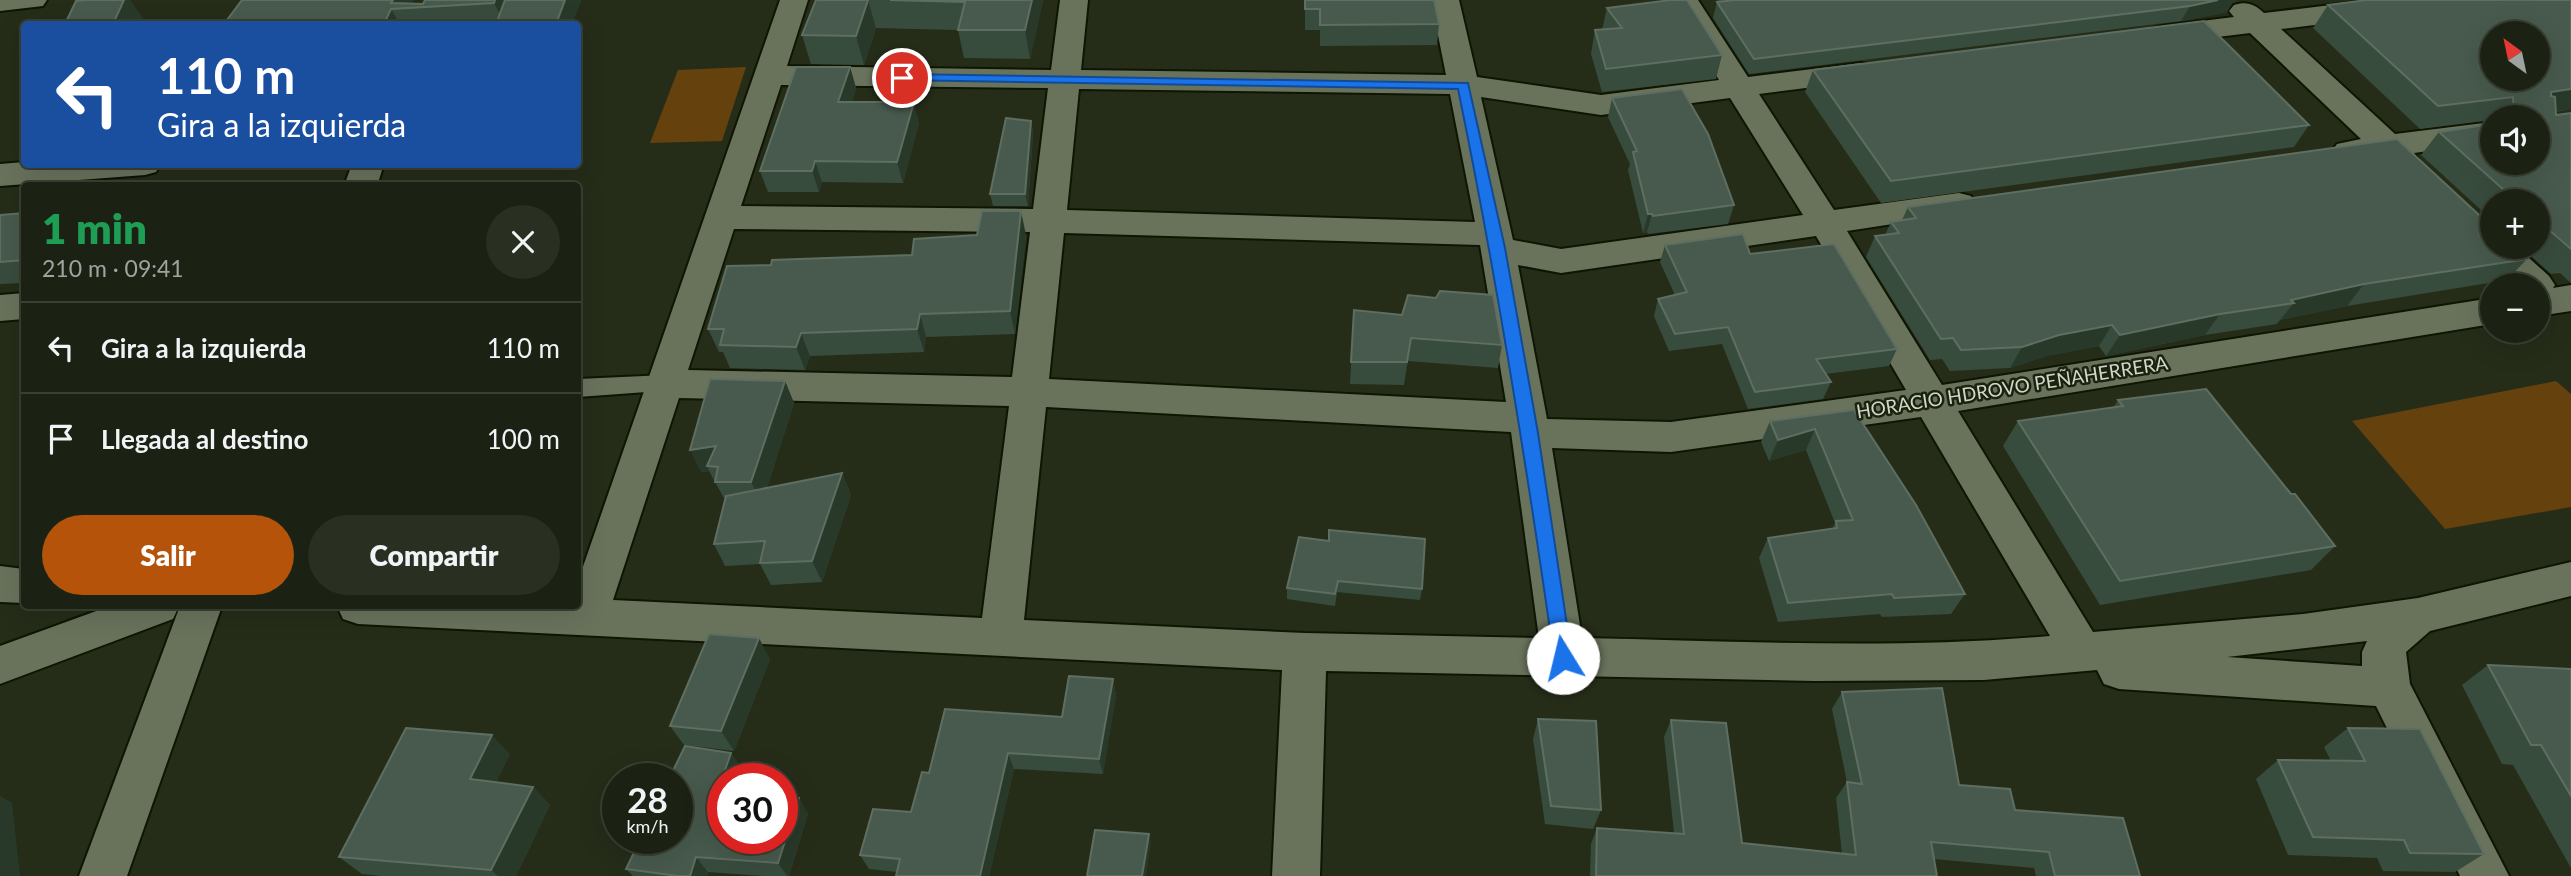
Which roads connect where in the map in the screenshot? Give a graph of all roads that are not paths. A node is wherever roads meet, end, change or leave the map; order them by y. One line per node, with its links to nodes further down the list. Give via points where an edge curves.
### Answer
1 (33, 0): 8 (street)
2 (794, 0): 12 (street)
3 (1074, 0): 13 (street)
4 (1445, 0): 14 (street)
5 (1684, 0): 15 (street)
6 (2232, 0): 9 (street)
7 (2444, 0): 9 (street)
8 (0, 2)
9 (2256, 23): 10 (street); 17 (street)
10 (2134, 38)
11 (1889, 69): 15 (street)
12 (767, 75): 13 (street); 23 (street)
13 (1065, 81): 14 (street); 24 (street)
14 (1464, 85): 15 (street, via 1601,105); 26 (street)
15 (1740, 87): 25 (street)
16 (2480, 134): 17 (street)
17 (2388, 146): 18 (street); 21 (street)
18 (2319, 155)
19 (92, 168): 20 (street)
20 (0, 175)
21 (2426, 181)
22 (1989, 200): 25 (street)
23 (722, 217): 24 (street); 32 (street)
24 (1050, 221): 26 (street); 34 (street)
25 (1825, 223): 26 (street, via 1561,261); 35 (street)
26 (1496, 242): 36 (street)
27 (2509, 259): 28 (street)
28 (2524, 273)
29 (21, 306): 30 (street)
30 (0, 308)
31 (2480, 313): 35 (street, HORACIO HDROVO PEÑAHERRERA)
32 (666, 384): 33 (lane); 34 (street, HORACIO HDROVO PEÑAHERRERA); 43 (street)
33 (581, 388)
34 (1030, 392): 36 (street, HORACIO HDROVO PEÑAHERRERA); 45 (street)
35 (1932, 401): 36 (street, HORACIO HDROVO PEÑAHERRERA, via 1671,437); 47 (street)
36 (1528, 426): 48 (street)
37 (2571, 579): 44 (street)
38 (0, 584): 39 (street)
39 (21, 586)
40 (150, 609): 50 (street)
41 (200, 609): 52 (street)
42 (434, 609): 43 (street)
43 (587, 615): 45 (street)
44 (2418, 615): 47 (street, via 2303,632); 51 (street, via 2390,637 2385,649 2382,664)
45 (1001, 636): 46 (street)
46 (1305, 652): 48 (street); 53 (street)
47 (2082, 652): 49 (street)
48 (1563, 658): 49 (street)
49 (1984, 661): 51 (street)
50 (0, 664)
51 (2389, 687): 54 (street)
52 (103, 876)
53 (1296, 876)
54 (2485, 876)

